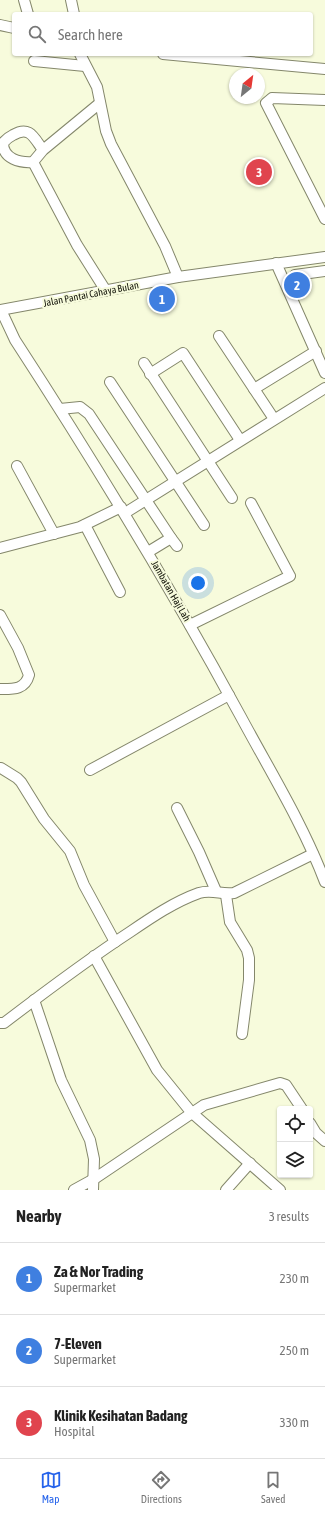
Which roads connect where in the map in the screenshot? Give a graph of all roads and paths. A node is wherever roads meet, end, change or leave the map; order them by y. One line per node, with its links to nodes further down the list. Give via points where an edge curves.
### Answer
1 (24, 0): 3 (street)
2 (71, 0): 4 (street)
3 (27, 12)
4 (74, 12)
5 (0, 25): 6 (street)
6 (12, 28)
7 (81, 56): 10 (street)
8 (185, 56): 11 (street)
9 (34, 61): 10 (street)
10 (85, 66): 13 (street, via 97,87)
11 (325, 69)
12 (325, 100): 16 (street, via 272,98 266,103)
13 (100, 103): 14 (street); 22 (street, via 111,144 165,246)
14 (43, 150): 15 (street); 15 (street, via 32,134 25,131 20,131 3,143 5,152 12,159)
15 (33, 162): 23 (street, via 77,245)
16 (322, 205): 17 (street)
17 (325, 219)
18 (321, 257): 19 (street, Jalan Pantai Cahaya Bulan); 20 (street)
19 (276, 263): 22 (street, Jalan Pantai Cahaya Bulan); 26 (street)
20 (322, 272): 21 (street)
21 (295, 275)
22 (178, 277): 23 (street, Jalan Pantai Cahaya Bulan)
23 (106, 292): 24 (street, Jalan Pantai Cahaya Bulan)
24 (1, 310): 33 (street, Jambatan Haji Lah, via 15,340)
25 (219, 336): 32 (street)
26 (316, 350): 28 (street); 32 (street)
27 (144, 363): 29 (street)
28 (325, 373)
29 (150, 374): 35 (street, via 183,353); 36 (street)
30 (110, 382): 38 (street)
31 (325, 388): 34 (street)
32 (254, 389): 34 (street)
33 (60, 409): 40 (street, via 80,407 90,414); 42 (street, Jambatan Haji Lah)
34 (274, 419): 35 (street)
35 (240, 440): 36 (street)
36 (207, 460): 38 (street); 39 (street)
37 (17, 466): 45 (street)
38 (174, 480): 40 (street); 44 (street)
39 (232, 498)
40 (146, 499): 42 (street); 47 (street, via 174,542)
41 (251, 503): 50 (street, via 290,576)
42 (123, 510): 43 (street); 47 (street, Jambatan Haji Lah)
43 (84, 525): 45 (street); 48 (street)
44 (204, 525)
45 (54, 534): 46 (street)
46 (0, 548)
47 (148, 552): 50 (street, Jambatan Haji Lah)
48 (120, 592)
49 (0, 615): 51 (street, via 29,675 24,685 18,688)
50 (190, 625): 52 (street, Jambatan Haji Lah)
51 (0, 689)
52 (229, 695): 54 (street); 56 (street, Jambatan Haji Lah)
53 (1, 768): 60 (street, via 21,782 44,819 70,851 84,885)
54 (90, 770)
55 (177, 808): 58 (street)
56 (313, 854): 57 (street, Jambatan Haji Lah); 59 (street, via 245,888)
57 (325, 882)
58 (216, 891): 59 (street); 60 (street, via 200,892 170,906)
59 (226, 894): 64 (street, via 230,922 249,958 249,980)
60 (115, 942): 61 (street)
61 (94, 956): 62 (street); 66 (street, via 157,1070)
62 (34, 1000): 63 (street); 70 (street, via 61,1080 90,1140 94,1159)
63 (0, 1023)
64 (242, 1034)
65 (300, 1106): 66 (street, via 286,1085 280,1083 204,1105)
66 (191, 1112): 69 (street); 70 (street)
67 (313, 1128): 68 (street)
68 (325, 1141)
69 (250, 1163): 73 (street); 74 (street)
70 (94, 1179): 71 (street); 72 (street)
71 (74, 1190)
72 (93, 1190)
73 (226, 1190)
74 (280, 1190)

